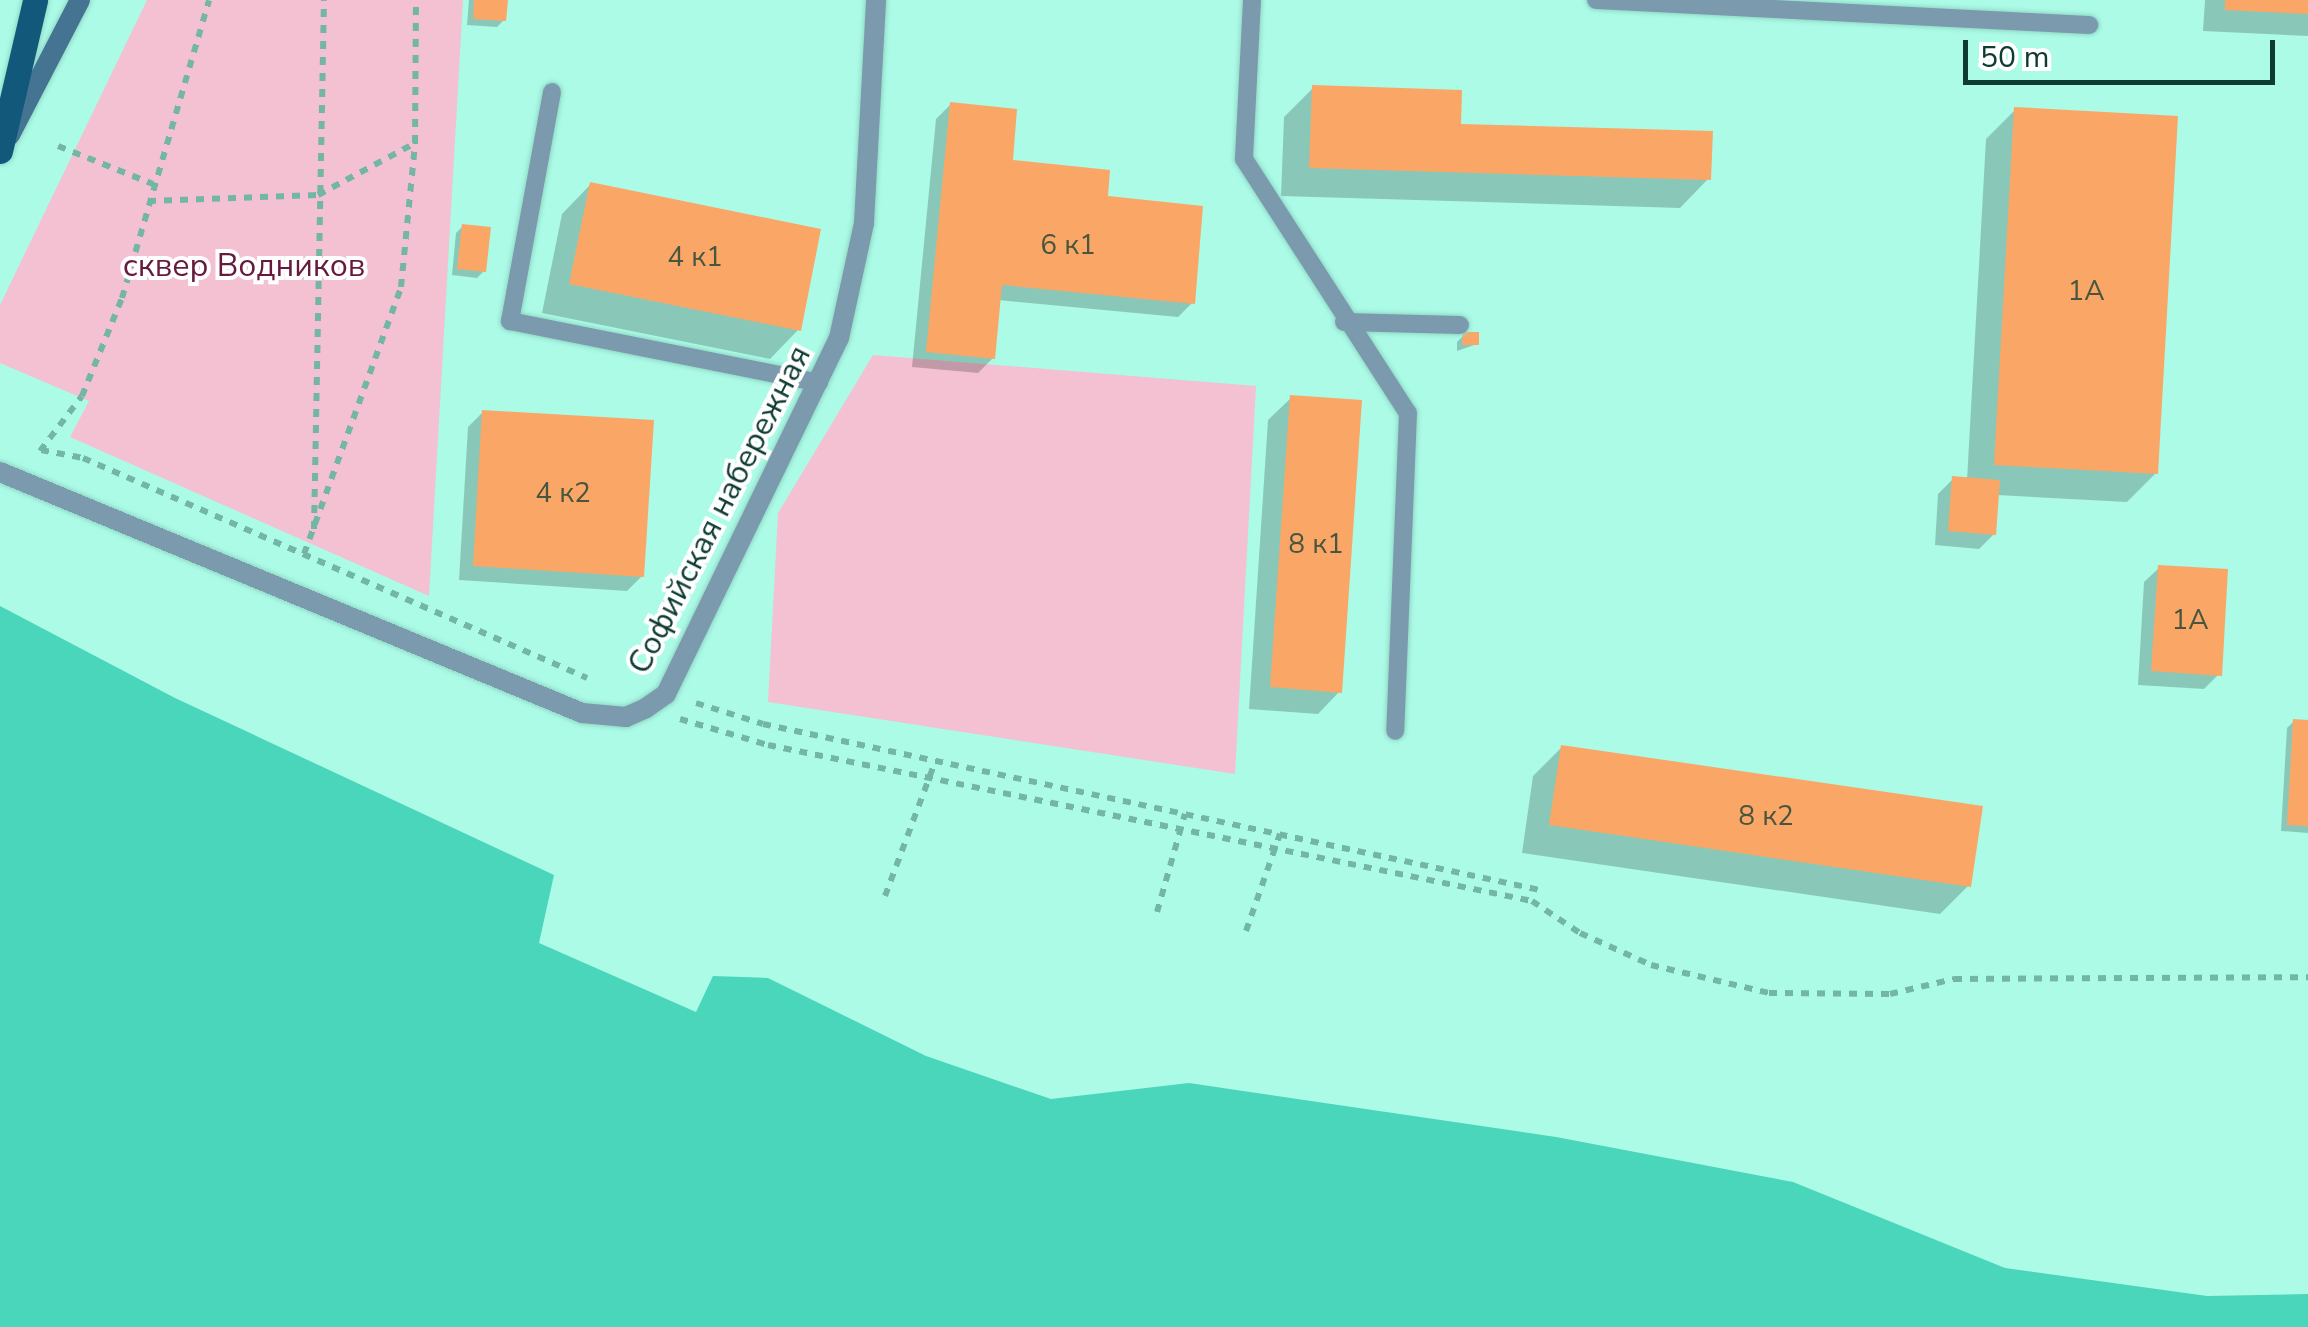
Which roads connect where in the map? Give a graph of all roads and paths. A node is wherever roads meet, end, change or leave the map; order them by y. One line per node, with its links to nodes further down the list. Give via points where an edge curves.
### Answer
1 (35, 0): 14 (main road)
2 (80, 0): 14 (main road)
3 (210, 0): 15 (path)
4 (324, 0): 16 (path)
5 (416, 0): 12 (path)
6 (876, 0): 20 (street, Софийская набережная, via 864,222 840,338)
7 (1252, 0): 18 (lane, via 1244,160)
8 (1596, 0): 9 (lane)
9 (1710, 3): 10 (lane)
10 (2089, 25)
11 (552, 92): 20 (lane, via 510,321)
12 (415, 143): 16 (path); 23 (path, via 401,287)
13 (58, 146): 15 (path)
14 (0, 153)
15 (153, 184): 17 (path)
16 (318, 195): 17 (path); 23 (path)
17 (148, 201): 21 (path, via 122,298 82,396)
18 (1344, 322): 19 (lane); 28 (lane, via 1408,413)
19 (1460, 324)
20 (819, 382): 26 (street, Софийская набережная)
21 (40, 450): 22 (path); 24 (path, via 83,458)
22 (9, 476): 25 (street, Софийская набережная)
23 (314, 529): 24 (path)
24 (304, 554): 25 (path); 27 (path, via 536,652)
25 (286, 596): 27 (street, Софийская набережная, via 582,712 626,717)
26 (666, 694): 27 (street, Софийская набережная); 29 (path, via 764,724)
27 (646, 708): 30 (path, via 768,745)
28 (1395, 731)
29 (935, 762): 30 (path); 31 (path)
30 (929, 778): 32 (path); 36 (path)
31 (1185, 814): 32 (path); 33 (path)
32 (1181, 830): 34 (path); 37 (path)
33 (1280, 834): 34 (path); 35 (path)
34 (1274, 850): 38 (path); 39 (path, via 1532,902 1651,965 1770,994 1890,994 1954,979)
35 (1540, 890)
36 (885, 896)
37 (1158, 912)
38 (1246, 932)
39 (2308, 977)

